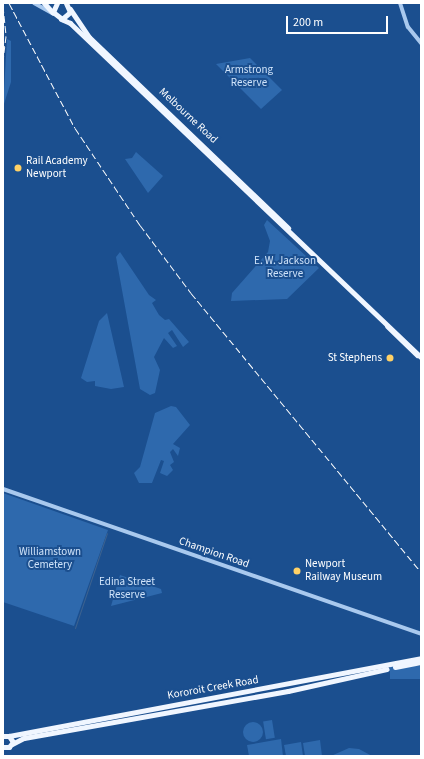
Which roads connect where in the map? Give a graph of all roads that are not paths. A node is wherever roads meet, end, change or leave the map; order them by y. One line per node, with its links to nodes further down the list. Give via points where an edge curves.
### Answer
1 (34, 3): 6 (street)
2 (44, 3): 6 (main road)
3 (57, 3): 6 (main road)
4 (400, 3): 8 (street, via 408,27)
5 (69, 6): 7 (main road, via 68,15); 9 (main road, Melbourne Road, via 89,37)
6 (54, 15): 7 (main road, Melbourne Road)
7 (61, 19): 9 (main road, Melbourne Road, via 70,23)
8 (421, 43)
9 (189, 135): 10 (main road, Melbourne Road)
10 (421, 357)
11 (3, 489): 12 (street, Champion Road)
12 (420, 635)
13 (421, 658): 15 (main road, Kororoit Creek Road)
14 (421, 662): 16 (main road, Kororoit Creek Road)
15 (347, 673): 16 (main road); 17 (main road, Kororoit Creek Road)
16 (350, 678): 18 (main road, Kororoit Creek Road)
17 (168, 706): 18 (main road); 20 (main road, Kororoit Creek Road)
18 (176, 711): 21 (main road, Kororoit Creek Road, via 24,738)
19 (3, 736): 20 (main road, Kororoit Creek Road)
20 (9, 736): 21 (main road)
21 (12, 744): 22 (main road, Kororoit Creek Road)
22 (3, 747)

